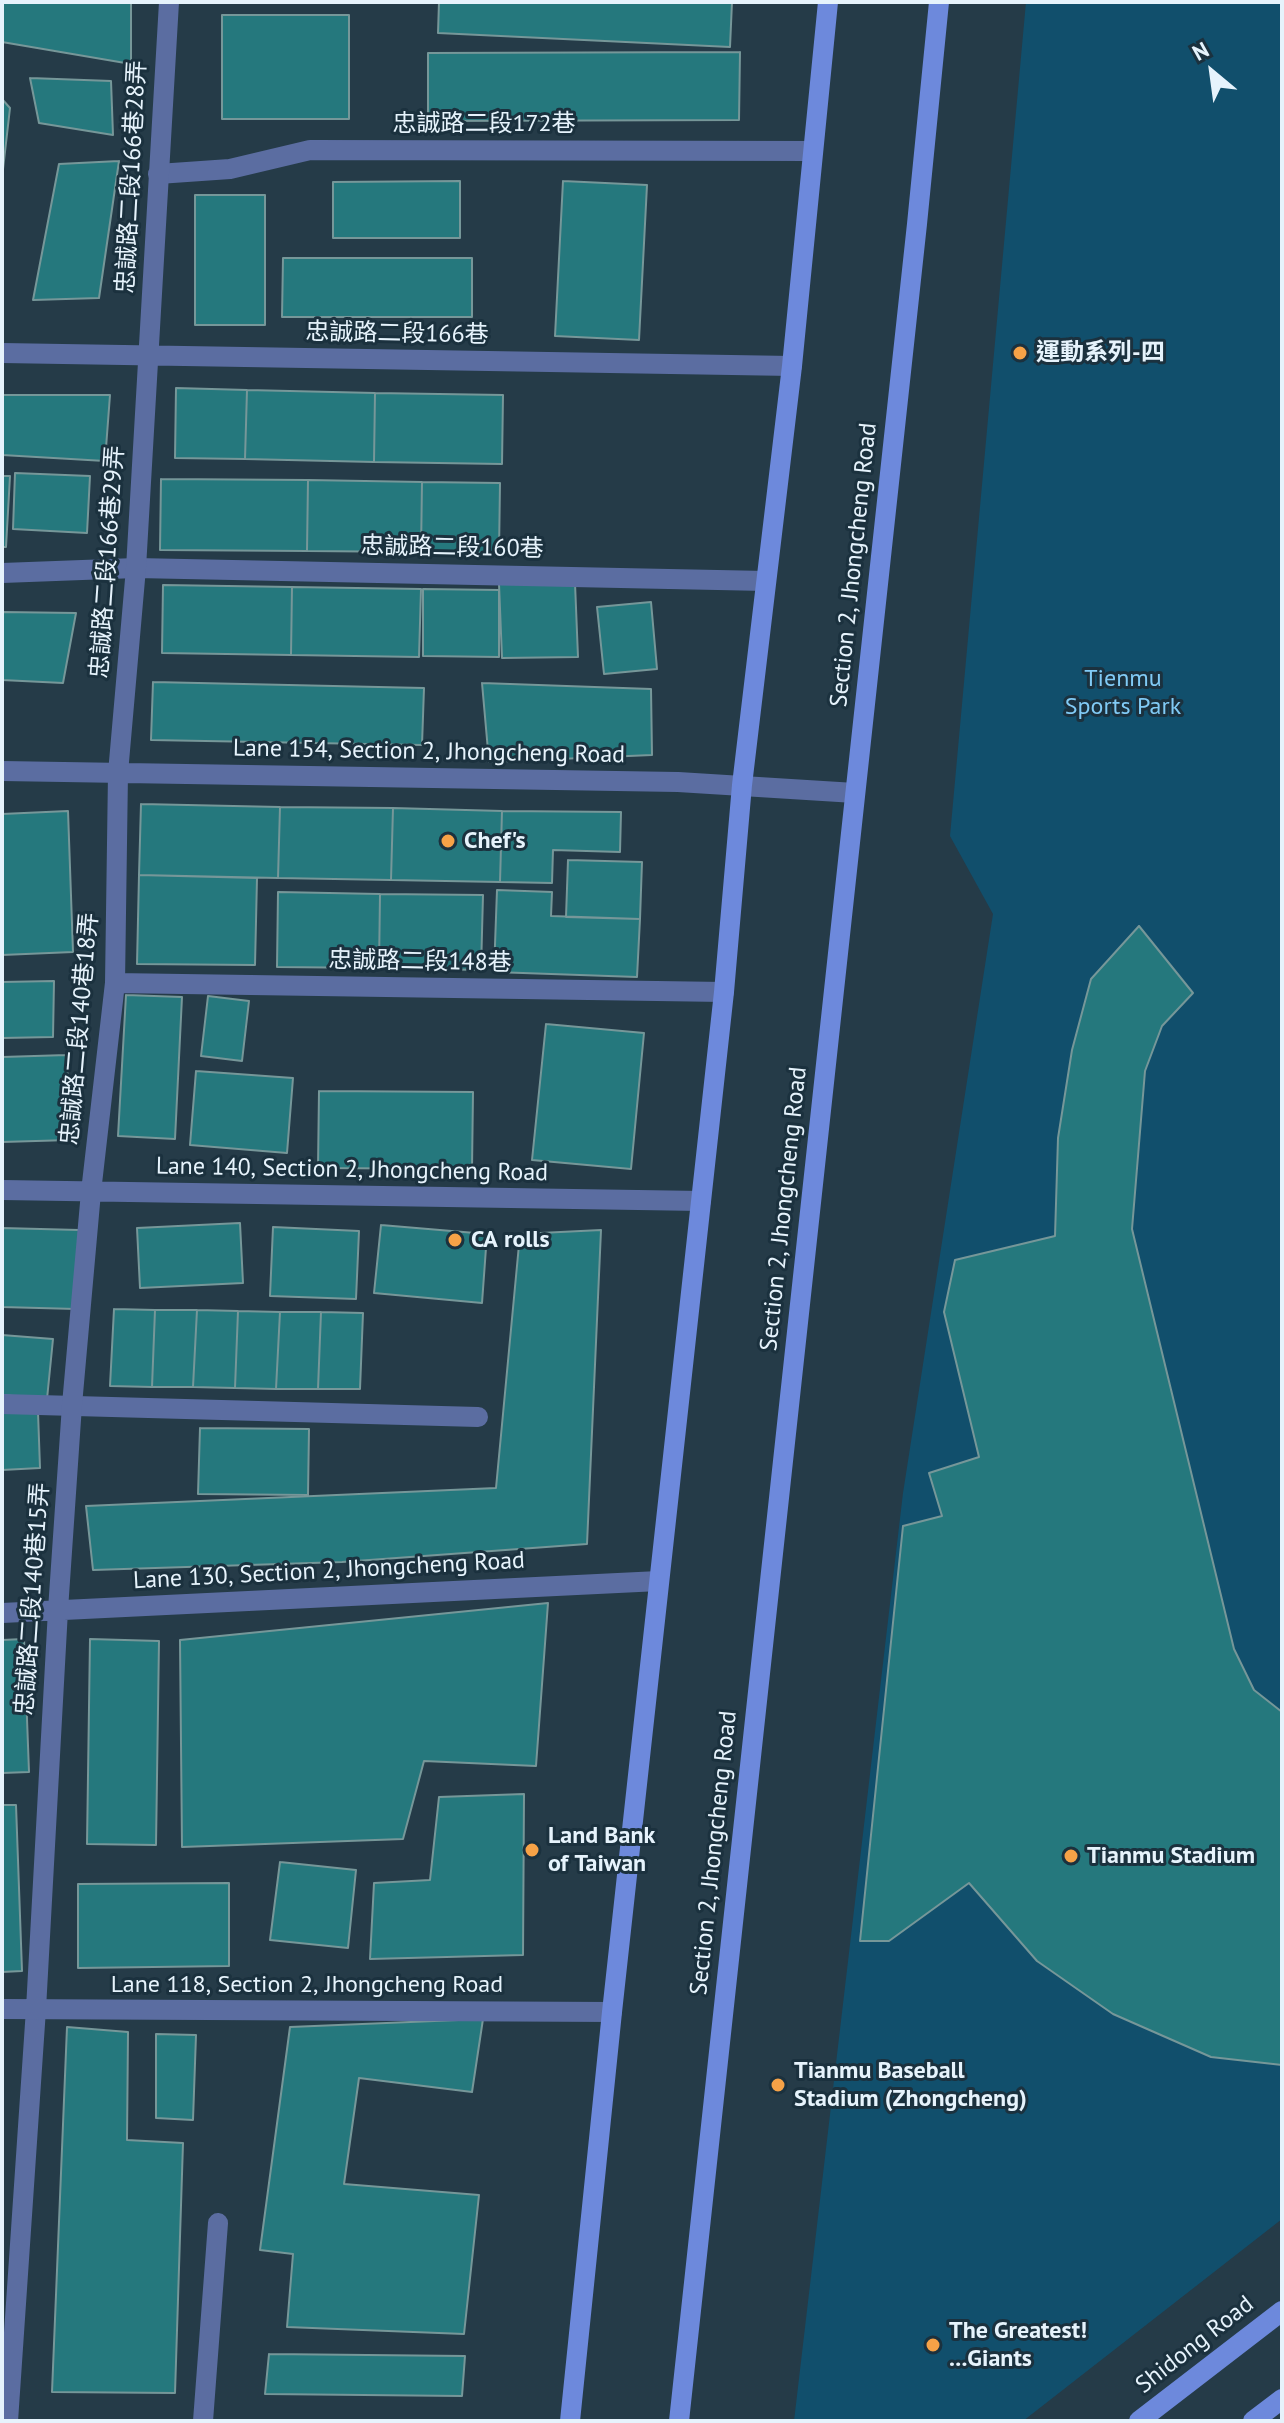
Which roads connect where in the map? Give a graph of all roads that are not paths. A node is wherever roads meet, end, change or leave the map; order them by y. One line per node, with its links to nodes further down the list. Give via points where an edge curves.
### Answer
1 (169, 2): 5 (street, 忠誠路二段166巷28弄)
2 (828, 2): 4 (street)
3 (939, 2): 15 (street, Section 2, Jhongcheng Road)
4 (813, 151): 5 (street, 忠誠路二段172巷, via 310,150 230,169); 8 (street)
5 (158, 174): 7 (street, 忠誠路二段166巷28弄)
6 (2, 353): 7 (street, 忠誠路二段166巷)
7 (148, 355): 8 (street, 忠誠路二段166巷); 9 (street, 忠誠路二段166巷29弄)
8 (792, 366): 11 (street)
9 (136, 568): 10 (street, 忠誠路二段160巷); 11 (street, 忠誠路二段160巷); 13 (street, 忠誠路二段166巷29弄)
10 (2, 573)
11 (766, 581): 14 (street)
12 (2, 771): 13 (street, Lane 154, Section 2, Jhongcheng Road)
13 (118, 773): 14 (street, Lane 154, Section 2, Jhongcheng Road); 16 (street, 忠誠路二段140巷18弄)
14 (742, 785): 15 (street, Lane 154, Section 2, Jhongcheng Road); 17 (street)
15 (855, 793): 36 (street, Section 2, Jhongcheng Road)
16 (115, 983): 17 (street, 忠誠路二段148巷); 19 (street, 忠誠路二段140巷18弄)
17 (724, 992): 20 (street)
18 (2, 1190): 19 (street, Lane 140, Section 2, Jhongcheng Road)
19 (91, 1192): 20 (street, Lane 140, Section 2, Jhongcheng Road); 22 (street, 忠誠路二段140巷15弄)
20 (701, 1201): 24 (street)
21 (2, 1404): 22 (street)
22 (72, 1405): 23 (street); 25 (street, 忠誠路二段140巷15弄)
23 (478, 1417)
24 (659, 1581): 25 (street, Lane 130, Section 2, Jhongcheng Road); 29 (street)
25 (58, 1610): 26 (street, Lane 130, Section 2, Jhongcheng Road); 28 (street, 忠誠路二段140巷15弄)
26 (2, 1613)
27 (2, 2009): 28 (street, Lane 118, Section 2, Jhongcheng Road)
28 (36, 2009): 29 (street, Lane 118, Section 2, Jhongcheng Road); 33 (street, 忠誠路二段140巷15弄)
29 (612, 2012): 35 (street)
30 (218, 2223): 34 (street)
31 (1282, 2311): 37 (street, Shidong Road)
32 (1282, 2399): 38 (street)
33 (8, 2421)
34 (203, 2421)
35 (570, 2421)
36 (679, 2421)
37 (1139, 2421)
38 (1253, 2421)

